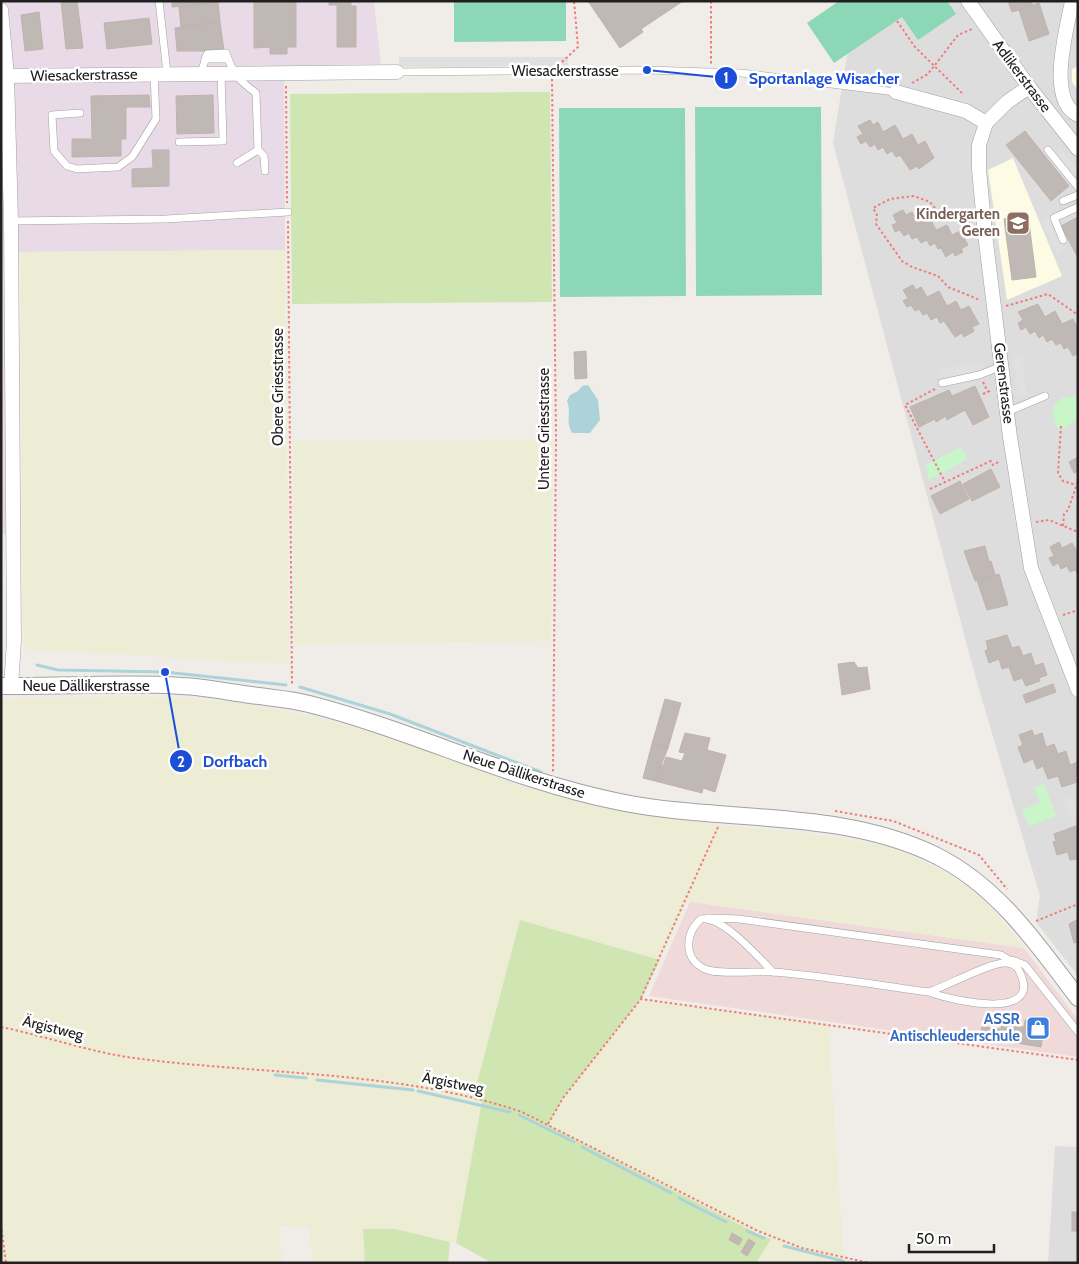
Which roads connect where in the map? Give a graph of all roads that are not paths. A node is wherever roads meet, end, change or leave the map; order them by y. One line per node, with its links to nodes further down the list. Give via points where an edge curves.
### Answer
1 (159, 1): 8 (lane)
2 (968, 1): 10 (street, Adlikerstrasse)
3 (1072, 1): 13 (street, via 1060,71 1062,96)
4 (1, 10): 9 (street)
5 (397, 72): 7 (street, Wiesackerstrasse); 11 (lane, Wiesackerstrasse, via 741,73)
6 (200, 73): 7 (street, Wiesackerstrasse); 7 (lane, via 205,59 228,59); 8 (street, Wiesackerstrasse)
7 (227, 73): 15 (lane, via 223,141); 17 (lane, via 256,93)
8 (161, 74): 9 (street, Wiesackerstrasse); 12 (lane, via 156,119 132,157 118,167 77,169 67,166 54,151 52,115)
9 (4, 76): 26 (street)
10 (1029, 87): 14 (street, Gerenstrasse, via 1007,102); 16 (street, Adlikerstrasse)
11 (896, 92): 14 (street, Wiesackerstrasse, via 966,111)
12 (80, 113)
13 (1075, 114)
14 (986, 123): 28 (street, Gerenstrasse, via 979,145 979,169)
15 (179, 142)
16 (1078, 149)
17 (258, 150): 19 (lane); 20 (lane, via 264,156)
18 (1048, 150): 21 (lane)
19 (237, 162)
20 (265, 171)
21 (1078, 187)
22 (1078, 195): 23 (lane)
23 (1063, 201)
24 (1078, 207): 27 (lane, via 1054,218)
25 (288, 212): 26 (lane, via 166,219)
26 (11, 221): 32 (street, via 14,641)
27 (1063, 240)
28 (1002, 366): 29 (lane); 31 (street, Gerenstrasse)
29 (942, 383)
30 (1045, 396): 31 (lane)
31 (1007, 412): 33 (street, Gerenstrasse, via 1031,568)
32 (6, 686): 39 (street, Neue Dällikerstrasse, via 184,686 292,700 382,725 553,787 623,803 860,831 936,856 977,882 1027,931)
33 (1078, 690)
34 (707, 918): 35 (lane, via 740,918 1001,955); 37 (lane, via 726,928); 37 (lane, via 693,925 688,943 694,960 706,970)
35 (1012, 960): 36 (lane); 40 (lane, via 1025,964)
36 (1017, 967): 38 (lane, via 1007,962 996,964); 38 (lane, via 1024,984 1022,993 1010,1004 944,998)
37 (773, 972): 38 (lane)
38 (929, 992)
39 (1078, 998)
40 (1078, 1032)

